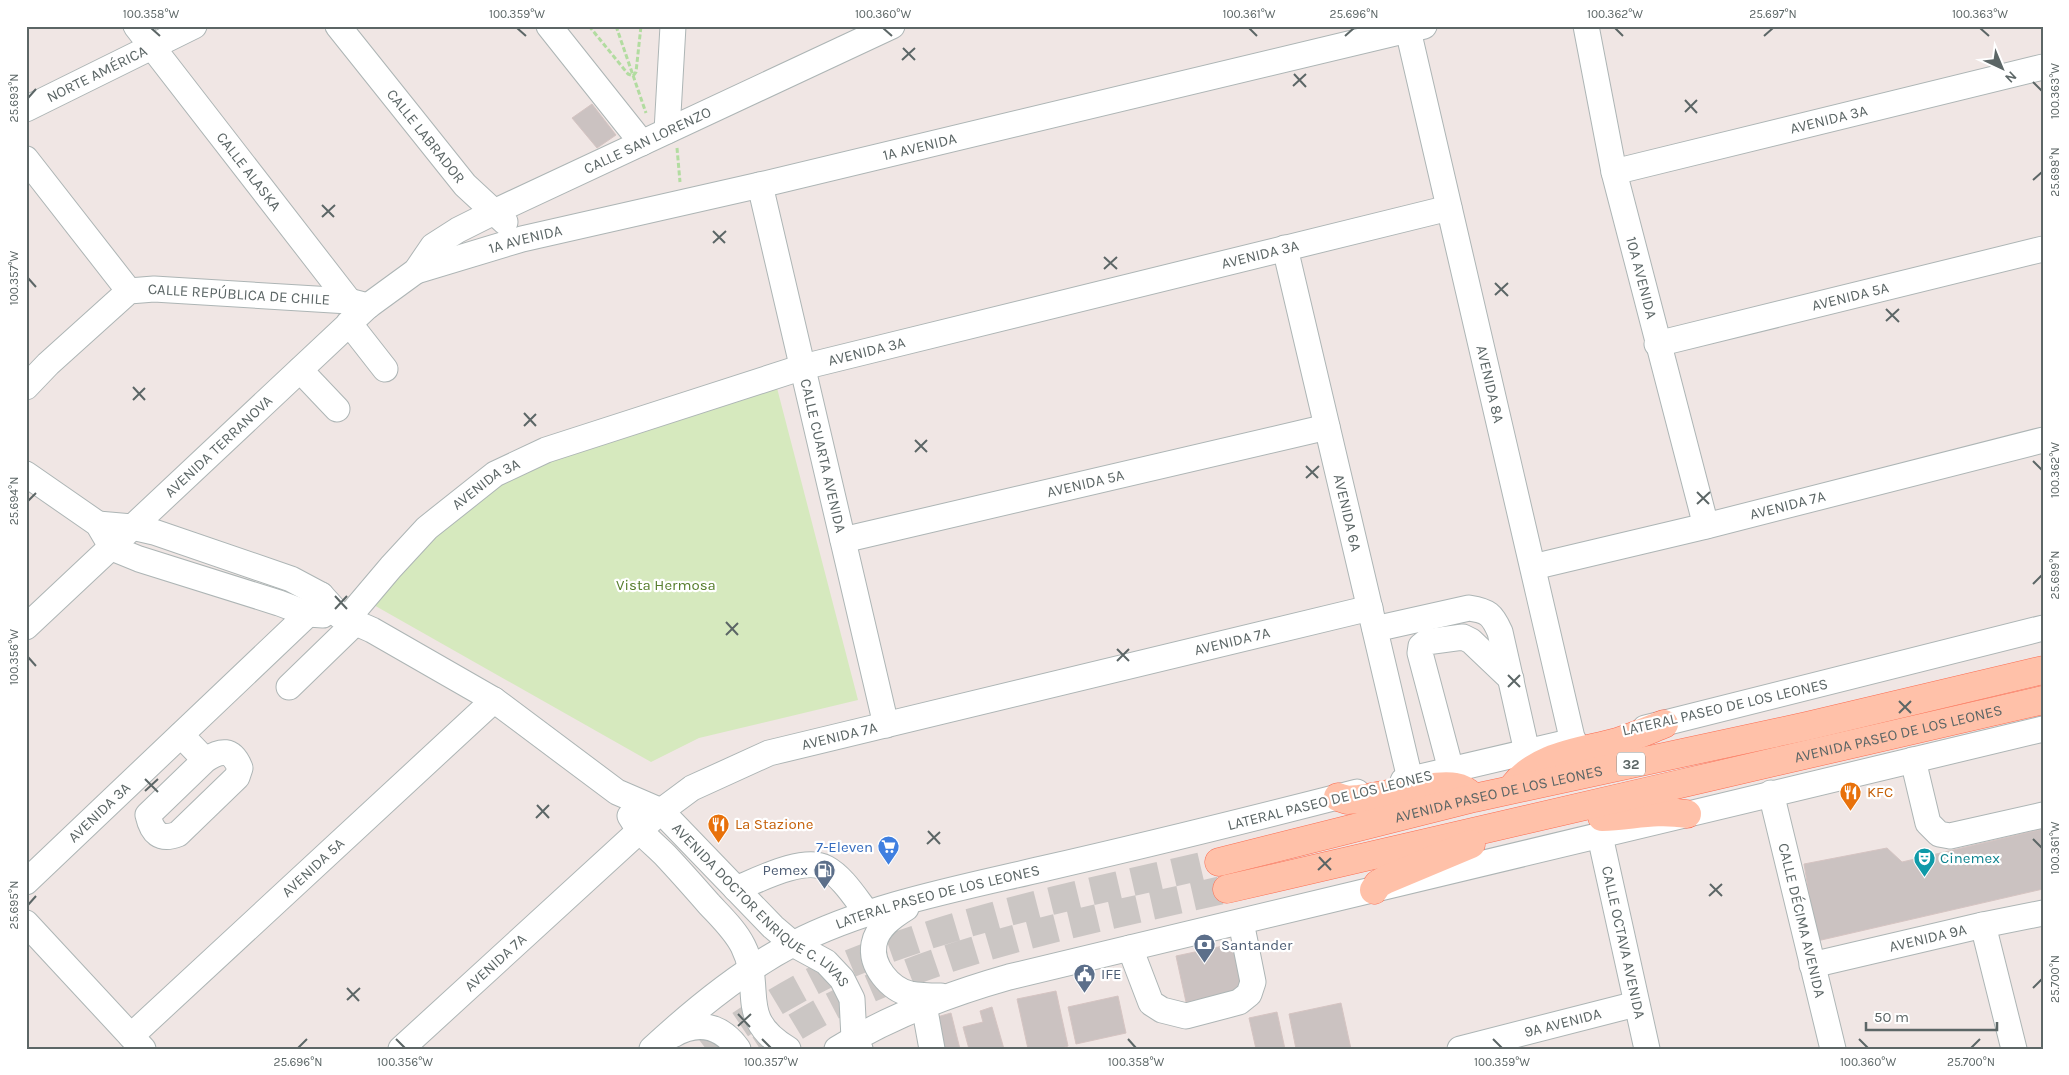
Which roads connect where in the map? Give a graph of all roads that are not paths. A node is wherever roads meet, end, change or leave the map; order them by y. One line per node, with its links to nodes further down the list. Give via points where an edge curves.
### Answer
1 (136, 26): 9 (street, CALLE ALASKA)
2 (194, 26): 9 (street, NORTE AMÉRICA)
3 (338, 26): 17 (street, CALLE LABRADOR, via 465,185)
4 (549, 26): 12 (street)
5 (673, 26): 12 (street)
6 (892, 26): 12 (street, CALLE SAN LORENZO)
7 (1586, 26): 14 (street, 10A AVENIDA)
8 (1414, 28): 15 (street, 1A AVENIDA); 16 (street, AVENIDA 8A)
9 (153, 48): 11 (street, NORTE AMÉRICA); 23 (street, CALLE ALASKA)
10 (2043, 67): 14 (street, AVENIDA 3A)
11 (26, 109)
12 (660, 135): 17 (street, CALLE SAN LORENZO)
13 (26, 159): 22 (street, CALLE REPÚBLICA DE CHILE)
14 (1614, 172): 24 (street, 10A AVENIDA)
15 (760, 185): 18 (street, 1A AVENIDA); 25 (street, CALLE CUARTA AVENIDA)
16 (1449, 208): 19 (street, AVENIDA 3A); 38 (street, AVENIDA 8A)
17 (494, 212): 18 (street, CALLE LABRADOR); 21 (street, CALLE SAN LORENZO, via 433,246)
18 (522, 239): 21 (street, 1A AVENIDA)
19 (1285, 248): 25 (street, AVENIDA 3A); 30 (street, AVENIDA 6A)
20 (2043, 249): 24 (street, AVENIDA 5A)
21 (416, 271): 23 (street, AVENIDA TERRANOVA)
22 (129, 291): 23 (street, CALLE REPÚBLICA DE CHILE, via 154,289); 28 (street, CALLE REPÚBLICA DE CHILE)
23 (355, 310): 26 (street, CALLE ALASKA); 27 (street, AVENIDA TERRANOVA)
24 (1657, 344): 34 (street, 10A AVENIDA)
25 (803, 367): 36 (street, CALLE CUARTA AVENIDA); 41 (street, AVENIDA 3A, via 546,450 495,474 427,528)
26 (385, 369)
27 (300, 370): 29 (street); 35 (street, AVENIDA TERRANOVA)
28 (26, 388)
29 (337, 409)
30 (1327, 427): 36 (street, AVENIDA 5A); 40 (street, AVENIDA 6A)
31 (2043, 440): 34 (street, AVENIDA 7A)
32 (26, 474): 33 (street, AVENIDA DOCTOR ENRIQUE C. LIVAS)
33 (98, 524): 35 (street, AVENIDA DOCTOR ENRIQUE C. LIVAS); 37 (street, AVENIDA DOCTOR ENRIQUE C. LIVAS)
34 (1706, 526): 38 (street, AVENIDA 7A)
35 (132, 527): 37 (street, AVENIDA TERRANOVA); 39 (street, AVENIDA DOCTOR ENRIQUE C. LIVAS, via 290,579)
36 (843, 540): 50 (street, CALLE CUARTA AVENIDA)
37 (112, 548): 39 (street, AVENIDA DOCTOR ENRIQUE C. LIVAS, via 279,602); 42 (street, AVENIDA TERRANOVA)
38 (1533, 568): 53 (street, AVENIDA 8A)
39 (315, 604): 41 (street, AVENIDA DOCTOR ENRIQUE C. LIVAS); 52 (street, AVENIDA 3A)
40 (1372, 618): 45 (street, AVENIDA 7A, via 1469,608 1483,610 1494,618 1500,632); 50 (street, AVENIDA 7A); 58 (street, AVENIDA 6A)
41 (347, 619): 46 (street, AVENIDA 3A); 47 (street, AVENIDA DOCTOR ENRIQUE C. LIVAS)
42 (26, 627)
43 (2043, 628): 49 (street, LATERAL PASEO DE LOS LEONES)
44 (2043, 670): 59 (main road, AVENIDA PASEO DE LOS LEONES / 32, via 1807,726)
45 (1511, 679): 54 (street, AVENIDA 7A); 57 (street, via 1463,637 1426,642 1421,646 1420,653)
46 (289, 687)
47 (494, 700): 60 (street, AVENIDA DOCTOR ENRIQUE C. LIVAS); 89 (street, AVENIDA 5A)
48 (2043, 700): 64 (main road, AVENIDA PASEO DE LOS LEONES / 32)
49 (1664, 724): 53 (street, LATERAL PASEO DE LOS LEONES); 59 (main road, via 1617,742 1545,761 1530,770)
50 (886, 725): 65 (street, AVENIDA 7A, via 769,753 692,788)
51 (2043, 728): 56 (street)
52 (181, 735): 55 (street); 72 (street, AVENIDA 3A)
53 (1573, 742): 54 (street, LATERAL PASEO DE LOS LEONES)
54 (1527, 752): 57 (street, LATERAL PASEO DE LOS LEONES)
55 (205, 760)
56 (1912, 760): 61 (street); 67 (street, via 1928,823 1939,834 1950,836)
57 (1451, 770): 58 (street, LATERAL PASEO DE LOS LEONES)
58 (1410, 779): 62 (street, LATERAL PASEO DE LOS LEONES)
59 (1510, 790): 63 (main road, AVENIDA PASEO DE LOS LEONES / 32)
60 (617, 792): 65 (street, AVENIDA DOCTOR ENRIQUE C. LIVAS); 69 (street, AVENIDA DOCTOR ENRIQUE C. LIVAS)
61 (1771, 794): 66 (street); 84 (street, CALLE DÉCIMA AVENIDA)
62 (1338, 797): 63 (main road, via 1359,799 1443,786 1458,787); 76 (street, LATERAL PASEO DE LOS LEONES)
63 (1474, 798): 71 (main road, AVENIDA PASEO DE LOS LEONES / 32)
64 (1564, 809): 66 (main road, via 1586,818 1668,811); 68 (main road, AVENIDA PASEO DE LOS LEONES / 32)
65 (661, 811): 69 (street, AVENIDA 7A); 73 (street, AVENIDA DOCTOR ENRIQUE C. LIVAS)
66 (1687, 814): 70 (street)
67 (2043, 815)
68 (1496, 825): 74 (main road, AVENIDA PASEO DE LOS LEONES / 32); 75 (main road, via 1468,845 1385,880)
69 (638, 830): 85 (street, AVENIDA DOCTOR ENRIQUE C. LIVAS, via 727,924 742,945); 92 (street, AVENIDA 7A)
70 (1600, 836): 75 (street); 87 (street, CALLE OCTAVA AVENIDA)
71 (1220, 862)
72 (26, 882)
73 (736, 889): 78 (street, via 810,863 826,868); 82 (street, AVENIDA DOCTOR ENRIQUE C. LIVAS)
74 (1227, 889)
75 (1374, 890): 79 (street)
76 (921, 899): 78 (street, LATERAL PASEO DE LOS LEONES); 86 (street, via 893,915 881,928 874,945 876,961 883,975 909,994)
77 (2043, 913): 81 (street, AVENIDA 9A)
78 (868, 914): 82 (street, LATERAL PASEO DE LOS LEONES)
79 (1241, 922): 83 (street); 83 (street, via 1252,982 1249,994 1239,1002 1186,1016 1162,1010 1151,1003)
80 (26, 923): 89 (street)
81 (1983, 925): 84 (street, AVENIDA 9A); 99 (street)
82 (793, 944): 85 (street, LATERAL PASEO DE LOS LEONES); 90 (street, AVENIDA DOCTOR ENRIQUE C. LIVAS, via 826,962 842,979 852,999)
83 (1130, 948): 86 (street, via 1009,977)
84 (1812, 965): 98 (street, CALLE DÉCIMA AVENIDA)
85 (752, 968): 91 (street, LATERAL PASEO DE LOS LEONES); 94 (street, AVENIDA DOCTOR ENRIQUE C. LIVAS, via 753,1006 759,1024)
86 (948, 996): 88 (street)
87 (1636, 1004): 96 (street, 9A AVENIDA); 97 (street, CALLE OCTAVA AVENIDA)
88 (924, 1005): 90 (street, via 897,1016); 95 (street)
89 (137, 1042)
90 (850, 1045)
91 (655, 1046): 93 (street, via 696,1025 717,1029)
92 (401, 1049)
93 (738, 1049)
94 (788, 1049)
95 (932, 1049)
96 (1460, 1049)
97 (1647, 1049)
98 (1833, 1049)
99 (2014, 1049)

